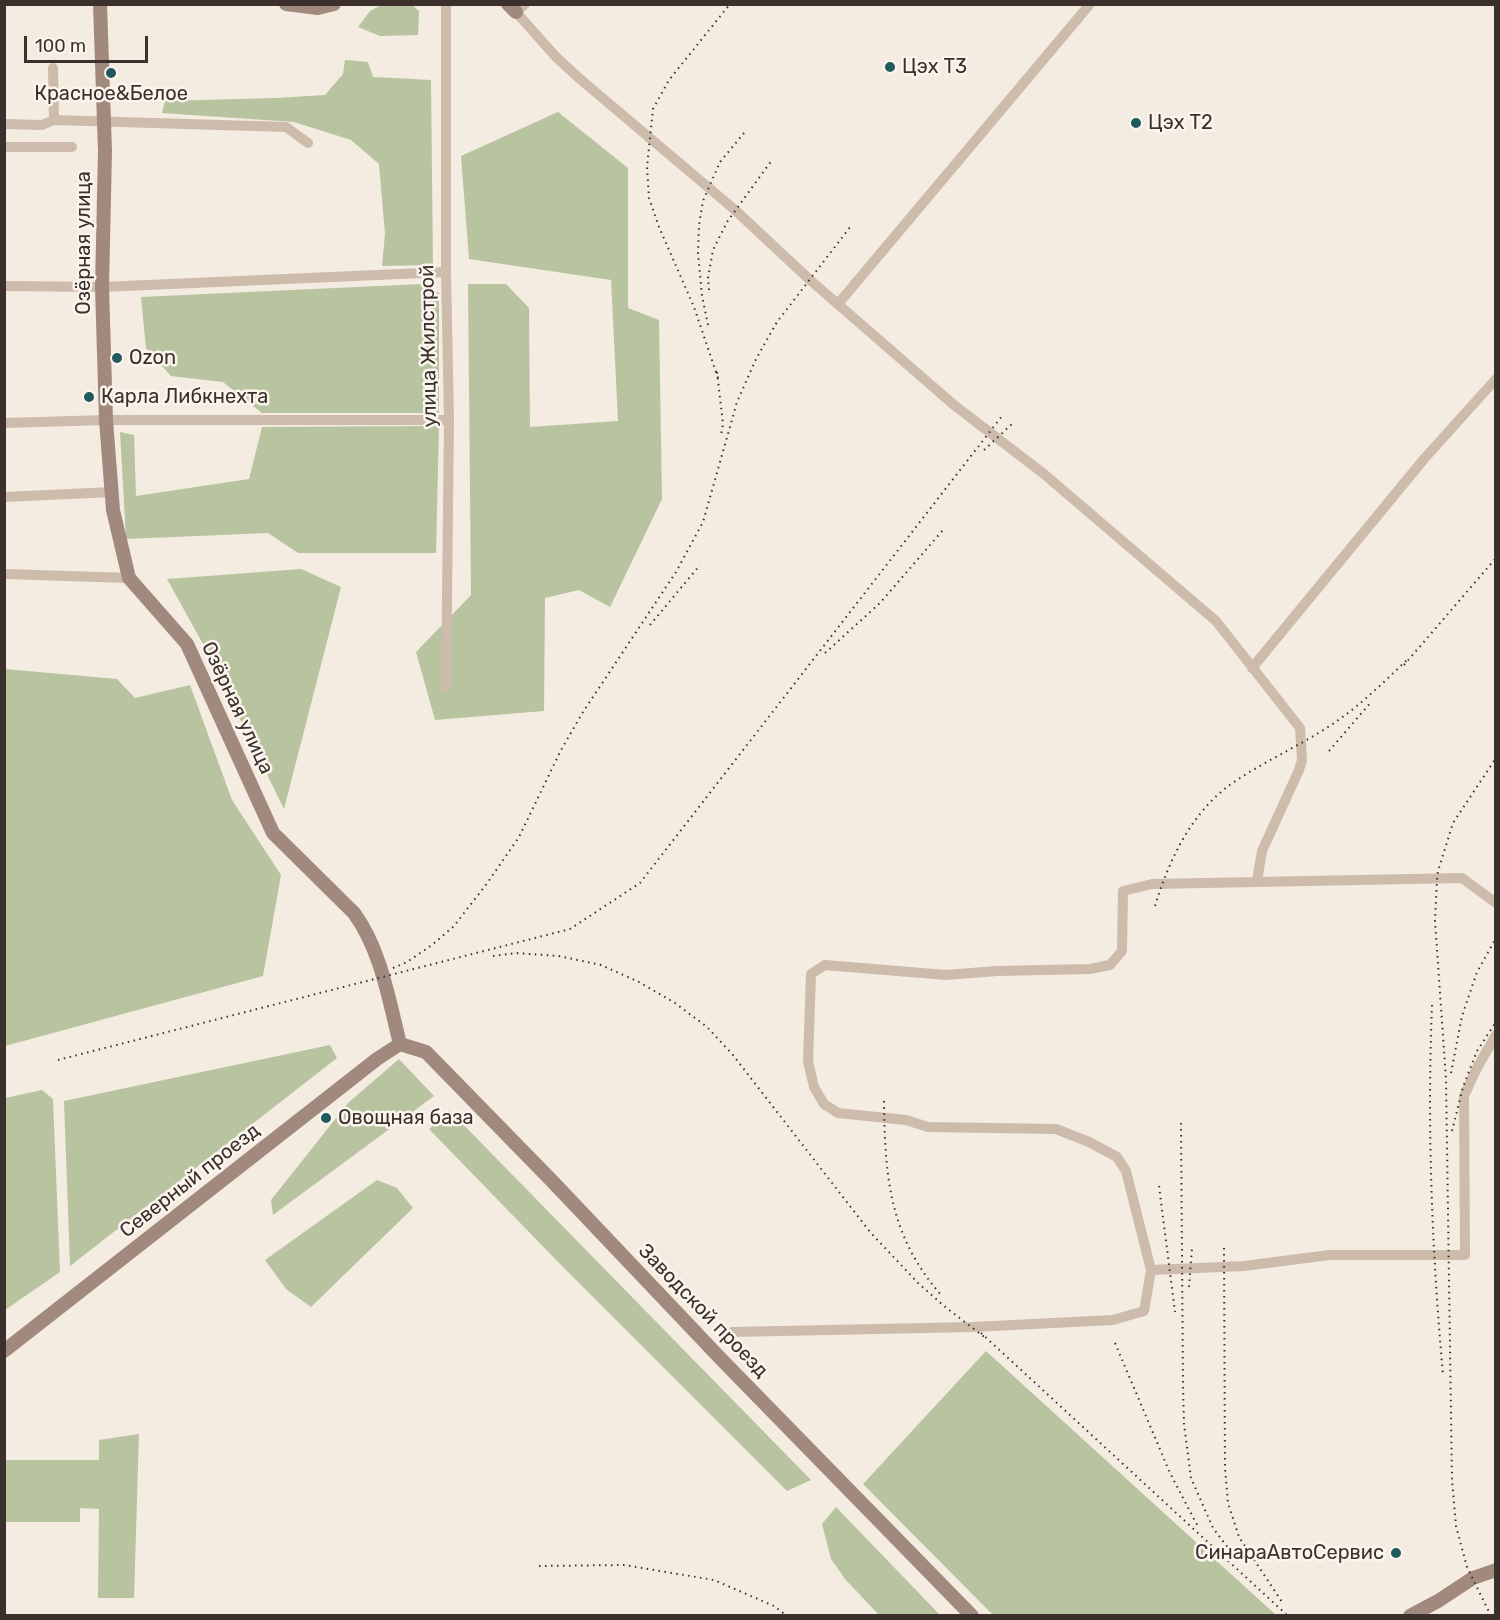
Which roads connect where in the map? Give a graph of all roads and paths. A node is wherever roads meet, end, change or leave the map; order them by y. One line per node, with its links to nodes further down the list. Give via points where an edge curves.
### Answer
1 (100, 4): 9 (street, Озёрная улица)
2 (286, 4): 3 (street, via 318,8)
3 (334, 4)
4 (446, 4): 14 (street, улица Жилстрой)
5 (1090, 4): 17 (street)
6 (516, 7): 17 (street, via 556,57)
7 (53, 68): 8 (street)
8 (54, 120): 9 (street); 10 (street, via 42,125)
9 (104, 121): 11 (street, via 286,127); 16 (street, Озёрная улица)
10 (4, 124)
11 (308, 143)
12 (7, 147): 13 (street)
13 (72, 147)
14 (446, 272): 16 (street); 20 (street, улица Жилстрой)
15 (4, 286): 16 (street)
16 (102, 287): 19 (street, Озёрная улица)
17 (838, 304): 26 (street, via 1216,621)
18 (1496, 379): 26 (street, via 1424,459)
19 (106, 420): 20 (street); 21 (street); 22 (street, Озёрная улица)
20 (449, 420): 27 (street, улица Жилстрой)
21 (4, 423)
22 (113, 492): 23 (street); 25 (street, Озёрная улица, via 113,510)
23 (4, 497)
24 (4, 573): 25 (street)
25 (129, 578): 31 (street, Озёрная улица, via 187,644 273,833 365,928 383,976)
26 (1252, 668): 28 (street, via 1300,728 1302,760 1262,851)
27 (446, 687)
28 (1257, 881): 29 (street, via 1462,878); 32 (street, via 1152,884 1124,891 1122,951 1110,965 946,975 825,965 811,974 808,1061 814,1087 824,1104 838,1113 906,1120 928,1127 1056,1129 1089,1142 1116,1157 1126,1171)
29 (1496, 903)
30 (1496, 1035): 32 (street, via 1464,1096 1465,1255 1329,1255 1244,1266)
31 (400, 1044): 34 (street, Северный проезд); 36 (street, Заводской проезд, via 426,1052)
32 (1151, 1270): 33 (street, via 1144,1311 1113,1320)
33 (732, 1332)
34 (4, 1351)
35 (1496, 1570): 37 (street, via 1473,1578)
36 (972, 1616)
37 (1410, 1616)

